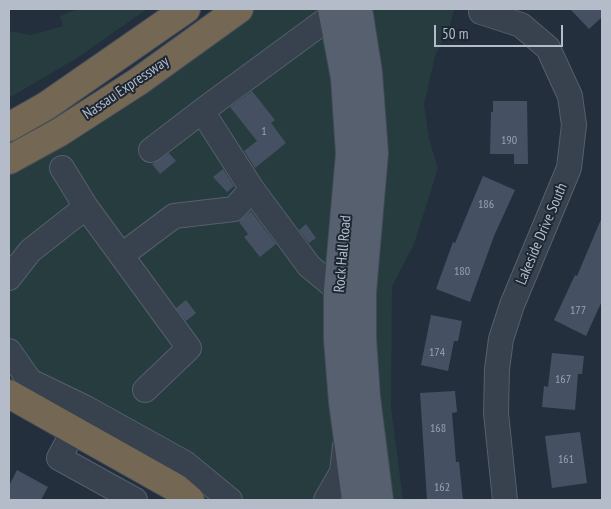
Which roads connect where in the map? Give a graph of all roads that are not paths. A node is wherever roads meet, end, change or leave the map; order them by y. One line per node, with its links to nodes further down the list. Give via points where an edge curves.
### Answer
1 (186, 9): 6 (highway, Nassau Expressway, via 46,106)
2 (239, 9): 8 (highway, Nassau Expressway, via 139,81 60,132)
3 (341, 10): 5 (street); 14 (main road, Rock Hall Road, via 350,154); 25 (main road, Rock Hall Road, via 368,72 374,153 362,292 362,338)
4 (481, 12): 26 (street, Lakeside Drive South, via 521,24 548,48 570,96 574,125 569,168 501,339 496,413)
5 (202, 111): 7 (street); 10 (street)
6 (9, 127)
7 (151, 150)
8 (9, 160)
9 (62, 168): 11 (street)
10 (252, 189): 12 (street, via 234,209 174,216); 14 (street, via 309,266)
11 (86, 207): 12 (street); 13 (street, via 30,251)
12 (122, 255): 16 (street, via 189,348)
13 (9, 278)
14 (338, 290): 19 (main road, Rock Hall Road, via 339,349)
15 (9, 351): 18 (street, via 30,381)
16 (145, 390)
17 (9, 394): 18 (highway)
18 (80, 419): 20 (street, via 59,458); 21 (highway); 22 (street, via 185,463)
19 (347, 435): 23 (street, via 342,472); 24 (main road, Rock Hall Road)
20 (134, 500)
21 (190, 500)
22 (230, 500)
23 (326, 500)
24 (356, 500)
25 (379, 500)
26 (505, 500)

